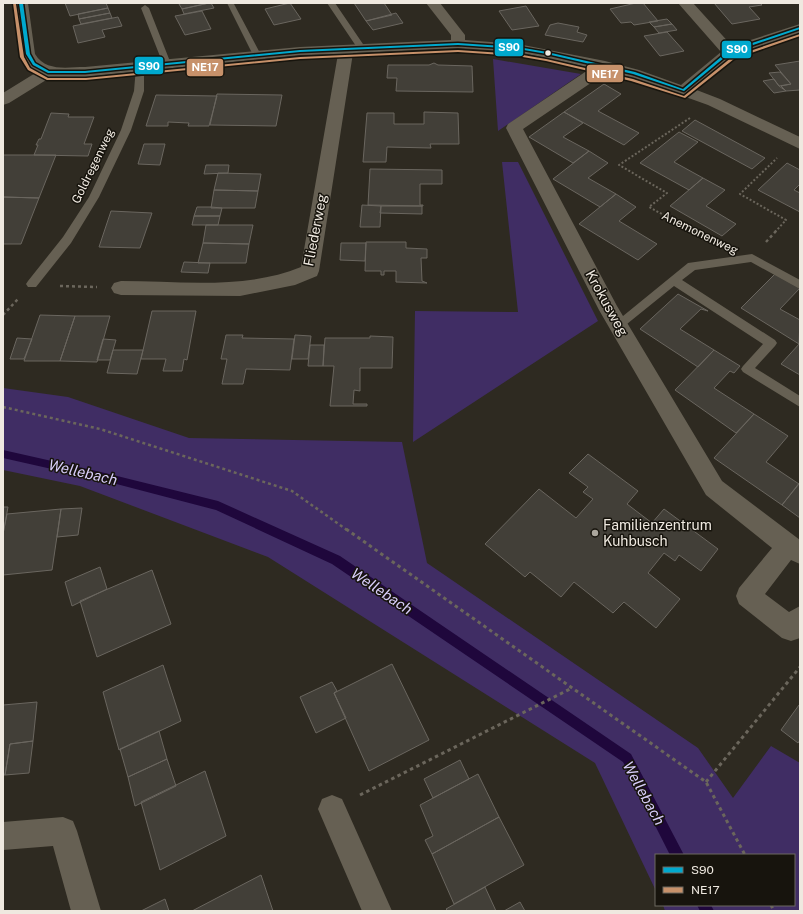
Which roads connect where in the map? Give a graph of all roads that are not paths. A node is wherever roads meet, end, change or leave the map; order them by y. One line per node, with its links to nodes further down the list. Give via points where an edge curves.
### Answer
1 (21, 3): 15 (street, via 28,54 34,64)
2 (331, 3): 9 (lane)
3 (433, 3): 8 (street, via 458,35)
4 (685, 3): 10 (street)
5 (230, 4): 11 (lane)
6 (145, 8): 12 (lane)
7 (800, 28): 10 (street)
8 (458, 44): 9 (street); 13 (street, via 518,48)
9 (353, 48): 11 (street); 22 (street, Fliederweg, via 310,271 288,280 240,289)
10 (729, 52): 16 (street)
11 (257, 55): 12 (street)
12 (167, 64): 14 (street)
13 (605, 66): 16 (street); 23 (street, Krokusweg, via 514,128)
14 (140, 67): 15 (street, via 85,72); 20 (lane, Goldregenweg, via 139,91 126,130 94,197 67,240)
15 (48, 72): 17 (street)
16 (684, 90): 18 (street)
17 (3, 100)
18 (797, 143)
19 (675, 281): 21 (lane, via 692,266 752,258); 23 (lane); 24 (lane, via 771,343 747,369)
20 (32, 284)
21 (800, 285)
22 (121, 288)
23 (618, 325): 25 (street, Krokusweg, via 714,488)
24 (800, 402)
25 (794, 550): 26 (street, via 748,596 791,629)
26 (800, 618)
27 (332, 809): 30 (street)
28 (3, 836): 29 (street, via 63,831)
29 (86, 911)
30 (378, 911)

